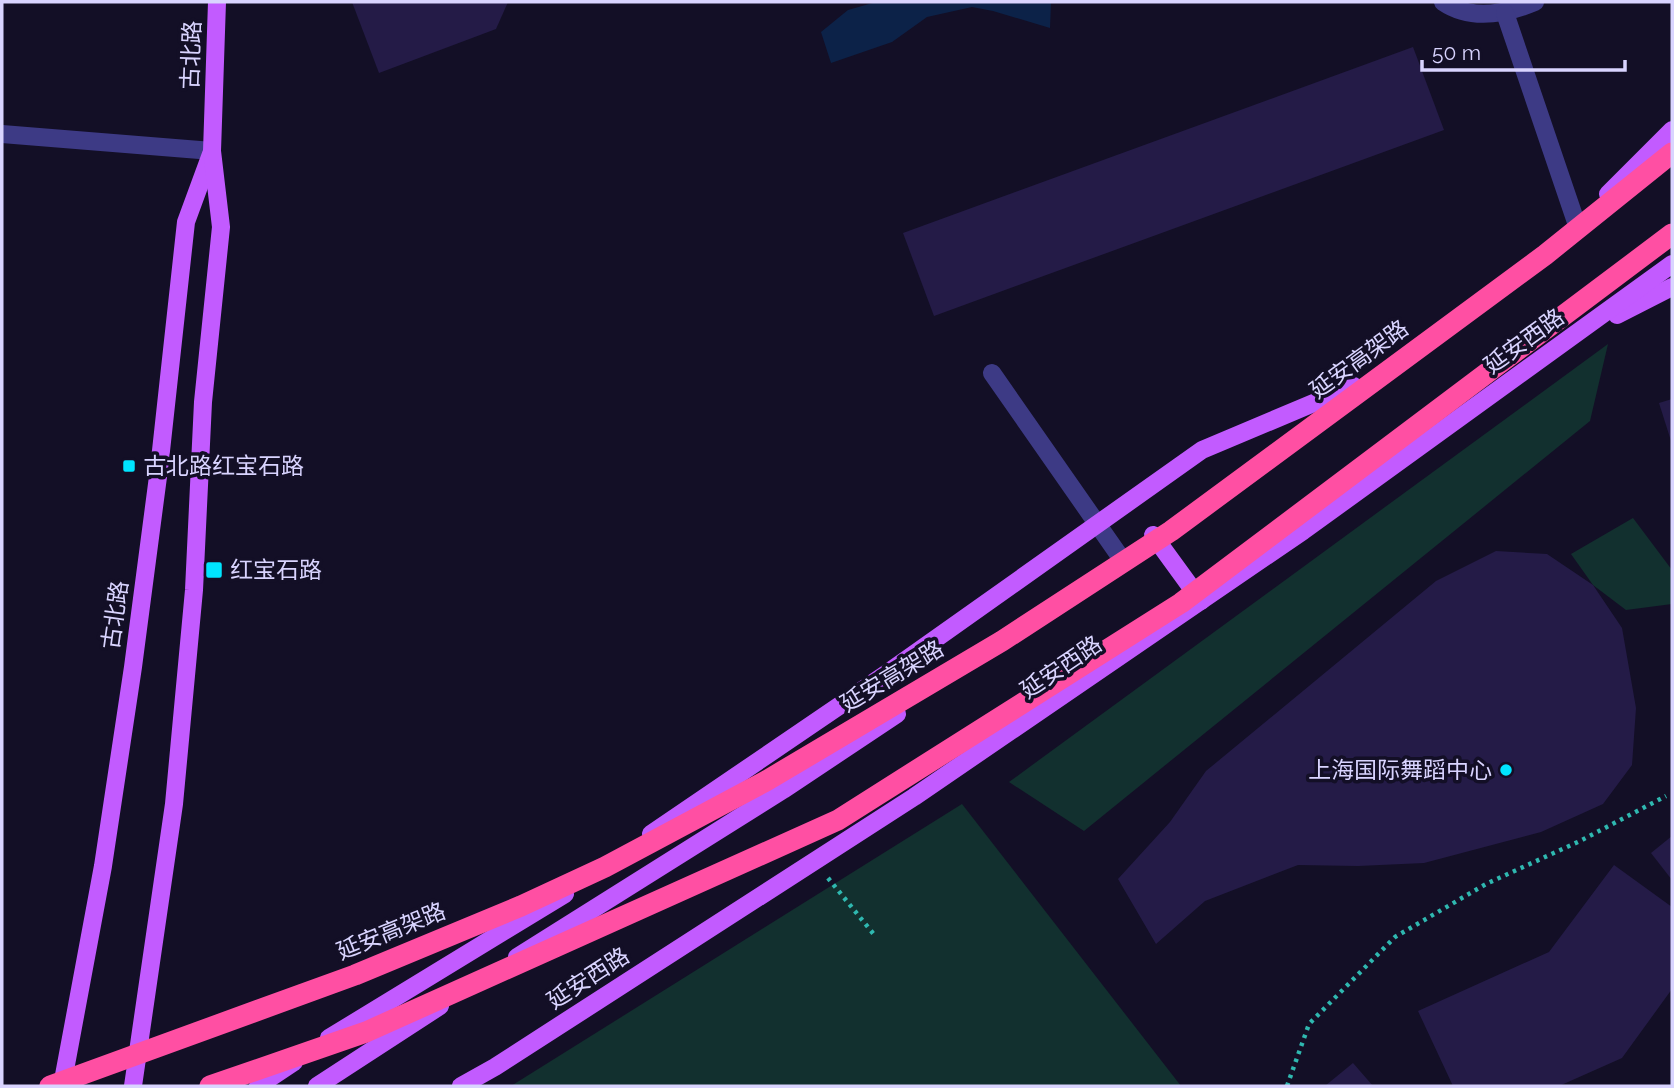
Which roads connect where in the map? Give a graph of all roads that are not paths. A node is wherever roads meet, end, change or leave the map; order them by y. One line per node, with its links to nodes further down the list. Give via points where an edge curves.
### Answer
1 (216, 2): 7 (main road, 古北路)
2 (1443, 2): 4 (street, via 1476,14)
3 (1535, 2): 4 (street)
4 (1505, 13): 9 (street)
5 (1672, 130): 9 (main road)
6 (2, 134): 7 (street)
7 (212, 151): 21 (main road, 古北路, via 187,222 133,667 103,866); 22 (main road, 古北路, via 221,227 203,402 191,626 174,804)
8 (1672, 153): 9 (main road); 20 (highway, 延安高架路, bridge, via 1545,254 1171,531 1002,641 766,781 617,861 521,906 355,975)
9 (1577, 225): 15 (main road)
10 (1672, 234): 23 (highway, bridge, via 1181,603 838,820 366,1031)
11 (1672, 264): 13 (main road, 延安西路)
12 (1672, 287): 13 (main road)
13 (1569, 338): 19 (main road, 延安西路)
14 (992, 373): 16 (street)
15 (1354, 386): 16 (main road, via 1202,450); 17 (main road)
16 (1098, 523): 18 (street); 24 (main road, via 552,902)
17 (1153, 535): 18 (main road); 19 (main road)
18 (1121, 558): 25 (main road, via 985,656 783,790)
19 (1201, 601): 26 (main road, 延安西路, via 914,797)
20 (50, 1086)
21 (62, 1086)
22 (133, 1086)
23 (210, 1086)
24 (258, 1086)
25 (317, 1086)
26 (461, 1086)

